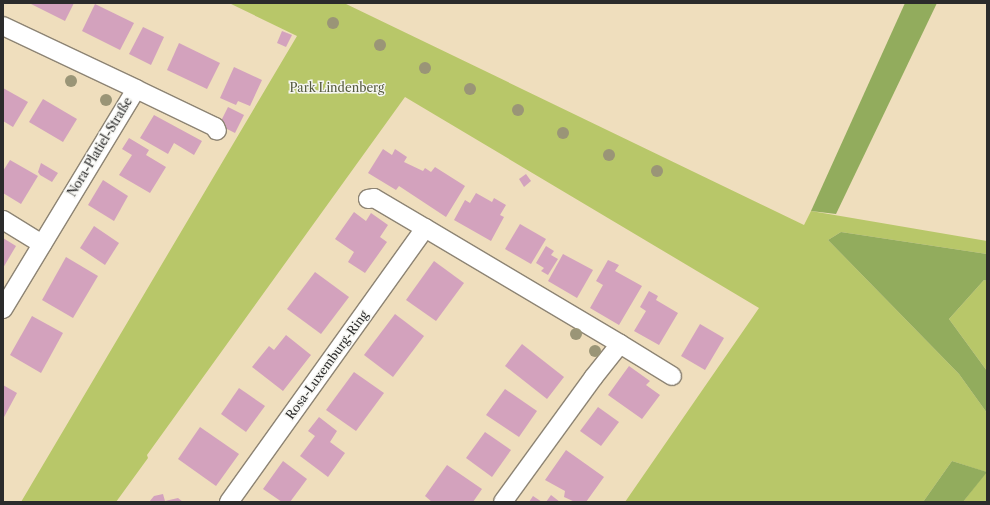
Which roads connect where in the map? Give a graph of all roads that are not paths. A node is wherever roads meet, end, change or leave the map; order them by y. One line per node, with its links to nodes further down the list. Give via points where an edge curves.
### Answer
1 (3, 26): 2 (street)
2 (136, 89): 3 (street, Nora-Platiel-Straße, via 214,127); 7 (street, Nora-Platiel-Straße)
3 (217, 131)
4 (368, 198): 6 (street, via 374,198)
5 (3, 220): 7 (street)
6 (425, 228): 9 (street); 11 (street, Rosa-Luxemburg-Ring)
7 (42, 244): 8 (street, Nora-Platiel-Straße)
8 (3, 309)
9 (620, 344): 10 (street); 12 (street)
10 (672, 376)
11 (229, 502)
12 (503, 502)

